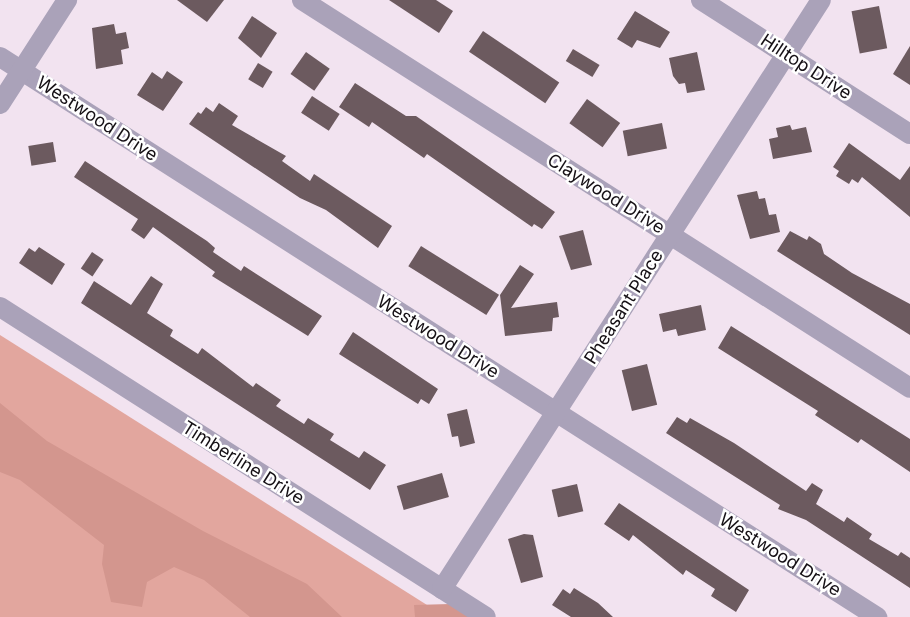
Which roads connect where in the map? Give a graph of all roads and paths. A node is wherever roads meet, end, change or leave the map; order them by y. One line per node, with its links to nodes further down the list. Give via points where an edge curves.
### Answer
1 (67, 0): 7 (street)
2 (302, 0): 10 (street, Claywood Drive)
3 (701, 0): 5 (street, Hilltop Drive)
4 (822, 0): 5 (street, Pheasant Place)
5 (786, 54): 9 (street, Hilltop Drive); 10 (street, Pheasant Place)
6 (0, 57): 7 (street, Westwood Drive)
7 (21, 70): 8 (street); 13 (street, Westwood Drive)
8 (0, 104)
9 (910, 134)
10 (670, 234): 12 (street, Claywood Drive); 13 (street, Pheasant Place)
11 (0, 308): 14 (street, Timberline Drive)
12 (910, 388)
13 (557, 412): 14 (street, Pheasant Place); 16 (street, Westwood Drive)
14 (442, 589): 15 (street, Timberline Drive)
15 (486, 617)
16 (877, 617)

